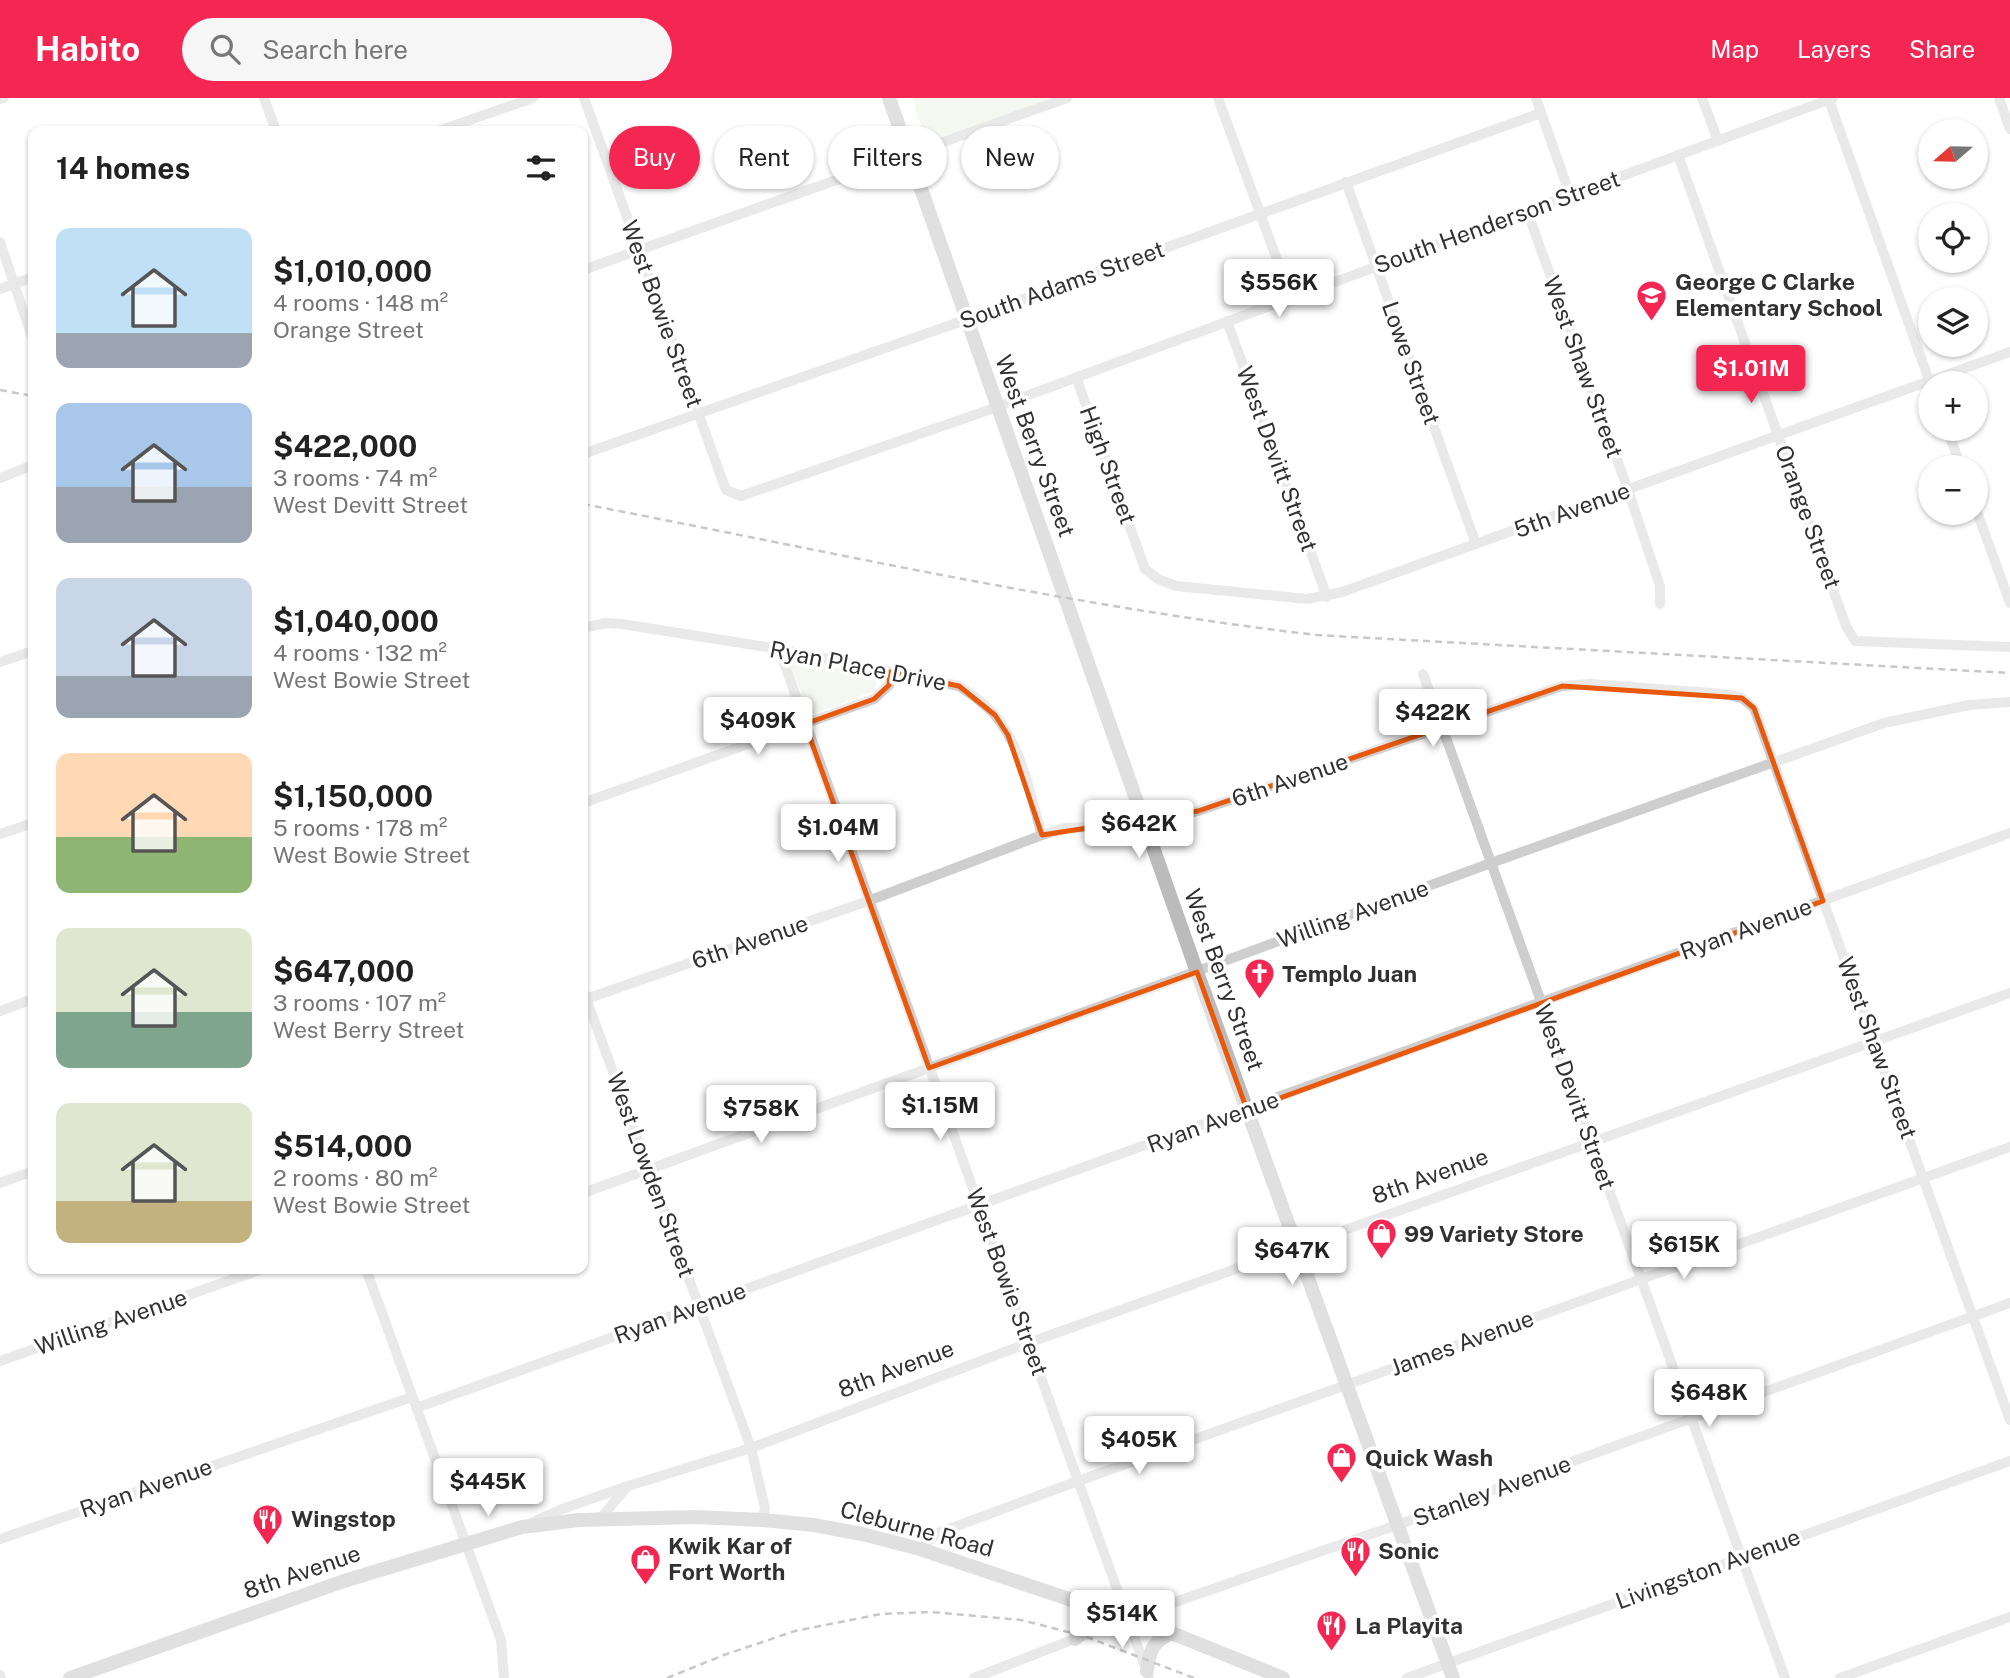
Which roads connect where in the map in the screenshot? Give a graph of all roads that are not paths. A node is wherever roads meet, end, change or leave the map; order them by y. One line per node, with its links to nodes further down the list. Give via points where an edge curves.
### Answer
1 (264, 98): 12 (street)
2 (533, 98): 13 (street)
3 (584, 98): 26 (street, West Bowie Street)
4 (889, 98): 14 (main road, West Berry Street)
5 (1067, 98): 16 (street)
6 (1218, 98): 24 (street)
7 (1536, 98): 11 (street)
8 (1702, 98): 17 (street)
9 (1999, 98): 15 (street)
10 (1831, 99): 17 (street, South Henderson Street); 37 (street)
11 (1541, 113): 20 (street, South Adams Street); 22 (street)
12 (274, 126)
13 (452, 126)
14 (898, 126)
15 (2010, 129)
16 (947, 140)
17 (1718, 141): 18 (street, South Henderson Street)
18 (1678, 155): 22 (street, South Henderson Street); 43 (street, Orange Street)
19 (828, 182): 26 (street)
20 (1346, 182): 24 (street, South Adams Street); 27 (street, Lowe Street)
21 (919, 189): 33 (main road, West Berry Street)
22 (1570, 195): 23 (street, South Henderson Street)
23 (1527, 211): 27 (street, South Henderson Street); 48 (street, West Shaw Street)
24 (1260, 213): 32 (street); 33 (street, South Adams Street)
25 (0, 242): 30 (street)
26 (639, 250): 28 (street); 42 (street, West Bowie Street)
27 (1376, 267): 32 (street, South Henderson Street); 50 (street, Lowe Street)
28 (588, 268)
29 (28, 279): 30 (street)
30 (15, 284): 31 (street); 35 (street)
31 (0, 289)
32 (1291, 298): 34 (street, South Henderson Street)
33 (965, 320): 41 (main road, West Berry Street); 42 (street, South Adams Street)
34 (1227, 321): 39 (street, South Henderson Street); 52 (street, West Devitt Street)
35 (28, 324)
36 (2010, 352): 38 (street, 5th Avenue)
37 (1926, 371)
38 (1959, 371)
39 (1076, 377): 41 (street, South Henderson Street); 51 (street, High Street)
40 (1918, 386): 43 (street, 5th Avenue)
41 (996, 407): 47 (street, South Henderson Street, via 741,496); 68 (main road, West Berry Street)
42 (699, 415): 44 (street, South Adams Street); 47 (street, West Bowie Street)
43 (1779, 435): 48 (street, 5th Avenue); 56 (street, Orange Street, via 1855,640)
44 (588, 452)
45 (28, 467): 46 (street)
46 (0, 478)
47 (726, 490)
48 (1628, 490): 50 (street, 5th Avenue); 54 (street, West Shaw Street, via 1660,586)
49 (1982, 525): 53 (street)
50 (1476, 544): 52 (street, 5th Avenue)
51 (1140, 552): 52 (street, 5th Avenue, via 1145,569 1176,586 1307,599)
52 (1328, 597)
53 (2010, 603)
54 (1660, 604)
55 (588, 627): 57 (street, Ryan Place Drive, via 622,624)
56 (2010, 647)
57 (779, 649): 60 (street, Ryan Place Drive); 64 (street, West Bowie Street)
58 (28, 653): 59 (street)
59 (0, 662)
60 (890, 672): 64 (street, via 889,685 874,699); 72 (street, Ryan Place Drive, via 959,686 995,715 1018,757)
61 (1423, 674): 65 (street, West Devitt Street)
62 (1724, 694): 65 (street, 6th Avenue, via 1562,686); 66 (street, West Shaw Street, via 1741,698 1754,708)
63 (2010, 702): 66 (street, Willing Avenue, via 1956,707 1884,723)
64 (804, 724): 67 (street); 74 (street, West Bowie Street)
65 (1443, 729): 68 (street, 6th Avenue, via 1198,811); 73 (street, West Devitt Street)
66 (1773, 762): 73 (street, Willing Avenue); 75 (street, West Shaw Street)
67 (588, 801)
68 (1144, 824): 72 (street, 6th Avenue, via 1064,828); 76 (main road, West Berry Street)
69 (28, 825): 71 (street)
70 (2010, 833): 75 (street, Ryan Avenue)
71 (0, 834)
72 (1042, 835): 74 (street, 6th Avenue)
73 (1491, 863): 76 (street, Willing Avenue); 80 (street, West Devitt Street)
74 (868, 901): 78 (street, 6th Avenue); 84 (street, West Bowie Street)
75 (1824, 901): 80 (street, Ryan Avenue); 83 (street, West Shaw Street)
76 (1197, 972): 84 (street, Willing Avenue); 85 (main road, West Berry Street)
77 (2010, 993): 83 (street, 8th Avenue)
78 (588, 996)
79 (28, 1001): 82 (street)
80 (1542, 1003): 85 (street, Ryan Avenue); 86 (street, West Devitt Street)
81 (588, 1008): 88 (street, West Lowden Street)
82 (0, 1011)
83 (1875, 1041): 86 (street, 8th Avenue); 90 (street, West Shaw Street)
84 (929, 1068): 88 (street, Willing Avenue); 93 (street, West Bowie Street)
85 (1247, 1110): 93 (street, Ryan Avenue); 94 (main road, West Berry Street)
86 (1592, 1142): 94 (street, 8th Avenue); 97 (street, West Devitt Street)
87 (2010, 1147): 90 (street, James Avenue)
88 (649, 1169): 92 (street, Willing Avenue); 99 (street, West Lowden Street)
89 (28, 1173): 91 (street)
90 (1923, 1178): 97 (street, James Avenue); 100 (street, West Shaw Street)
91 (0, 1183)
92 (588, 1190)
93 (980, 1205): 99 (street, Ryan Avenue); 101 (street, West Bowie Street)
94 (1297, 1247): 101 (street, 8th Avenue); 103 (main road, West Berry Street)
95 (248, 1274): 102 (street, Willing Avenue)
96 (370, 1274): 104 (street)
97 (1641, 1279): 103 (street, James Avenue); 105 (street, West Devitt Street)
98 (2010, 1303): 100 (street, Stanley Avenue)
99 (699, 1306): 104 (street, Ryan Avenue); 107 (street, West Lowden Street)
100 (1973, 1317): 105 (street, Stanley Avenue); 106 (street, West Shaw Street)
101 (1028, 1343): 107 (street, 8th Avenue); 109 (street, West Bowie Street)
102 (0, 1361)
103 (1347, 1385): 109 (street, James Avenue); 113 (main road, West Berry Street)
104 (414, 1402): 115 (street, Ryan Avenue); 116 (street)
105 (1692, 1418): 113 (street, Stanley Avenue); 118 (street, West Devitt Street)
106 (2010, 1420)
107 (751, 1448): 110 (street, 8th Avenue); 112 (street, West Lowden Street, via 765,1508)
108 (2010, 1461): 118 (street, Livingston Avenue)
109 (1077, 1482): 117 (street, James Avenue, via 938,1533); 121 (street, West Bowie Street)
110 (628, 1486): 111 (street); 114 (street, 8th Avenue)
111 (600, 1519): 112 (main road, Cleburne Road); 114 (main road, Cleburne Road)
112 (763, 1520): 117 (main road, Cleburne Road, via 862,1534)
113 (1397, 1525): 121 (street, Stanley Avenue); 124 (main road, West Berry Street)
114 (522, 1527): 116 (main road, 8th Avenue)
115 (0, 1539)
116 (464, 1543): 126 (main road, 8th Avenue); 127 (street, via 501,1640)
117 (920, 1549): 119 (main road, Cleburne Road)
118 (1742, 1557): 124 (street, Livingston Avenue); 131 (street, West Devitt Street)
119 (1078, 1602): 121 (main road, Cleburne Road); 123 (main road, via 1083,1626)
120 (2010, 1617): 132 (street)
121 (1126, 1619): 122 (main road, Cleburne Road); 123 (street, Stanley Avenue); 125 (street, West Bowie Street)
122 (1171, 1633): 125 (main road, via 1153,1647); 129 (main road, Cleburne Road)
123 (1075, 1639): 128 (street, Stanley Avenue)
124 (1450, 1671): 130 (street, Livingston Avenue)
125 (1148, 1674)
126 (71, 1678)
127 (504, 1678)
128 (974, 1678)
129 (1283, 1678)
130 (1406, 1678)
131 (1785, 1678)
132 (1840, 1678)

